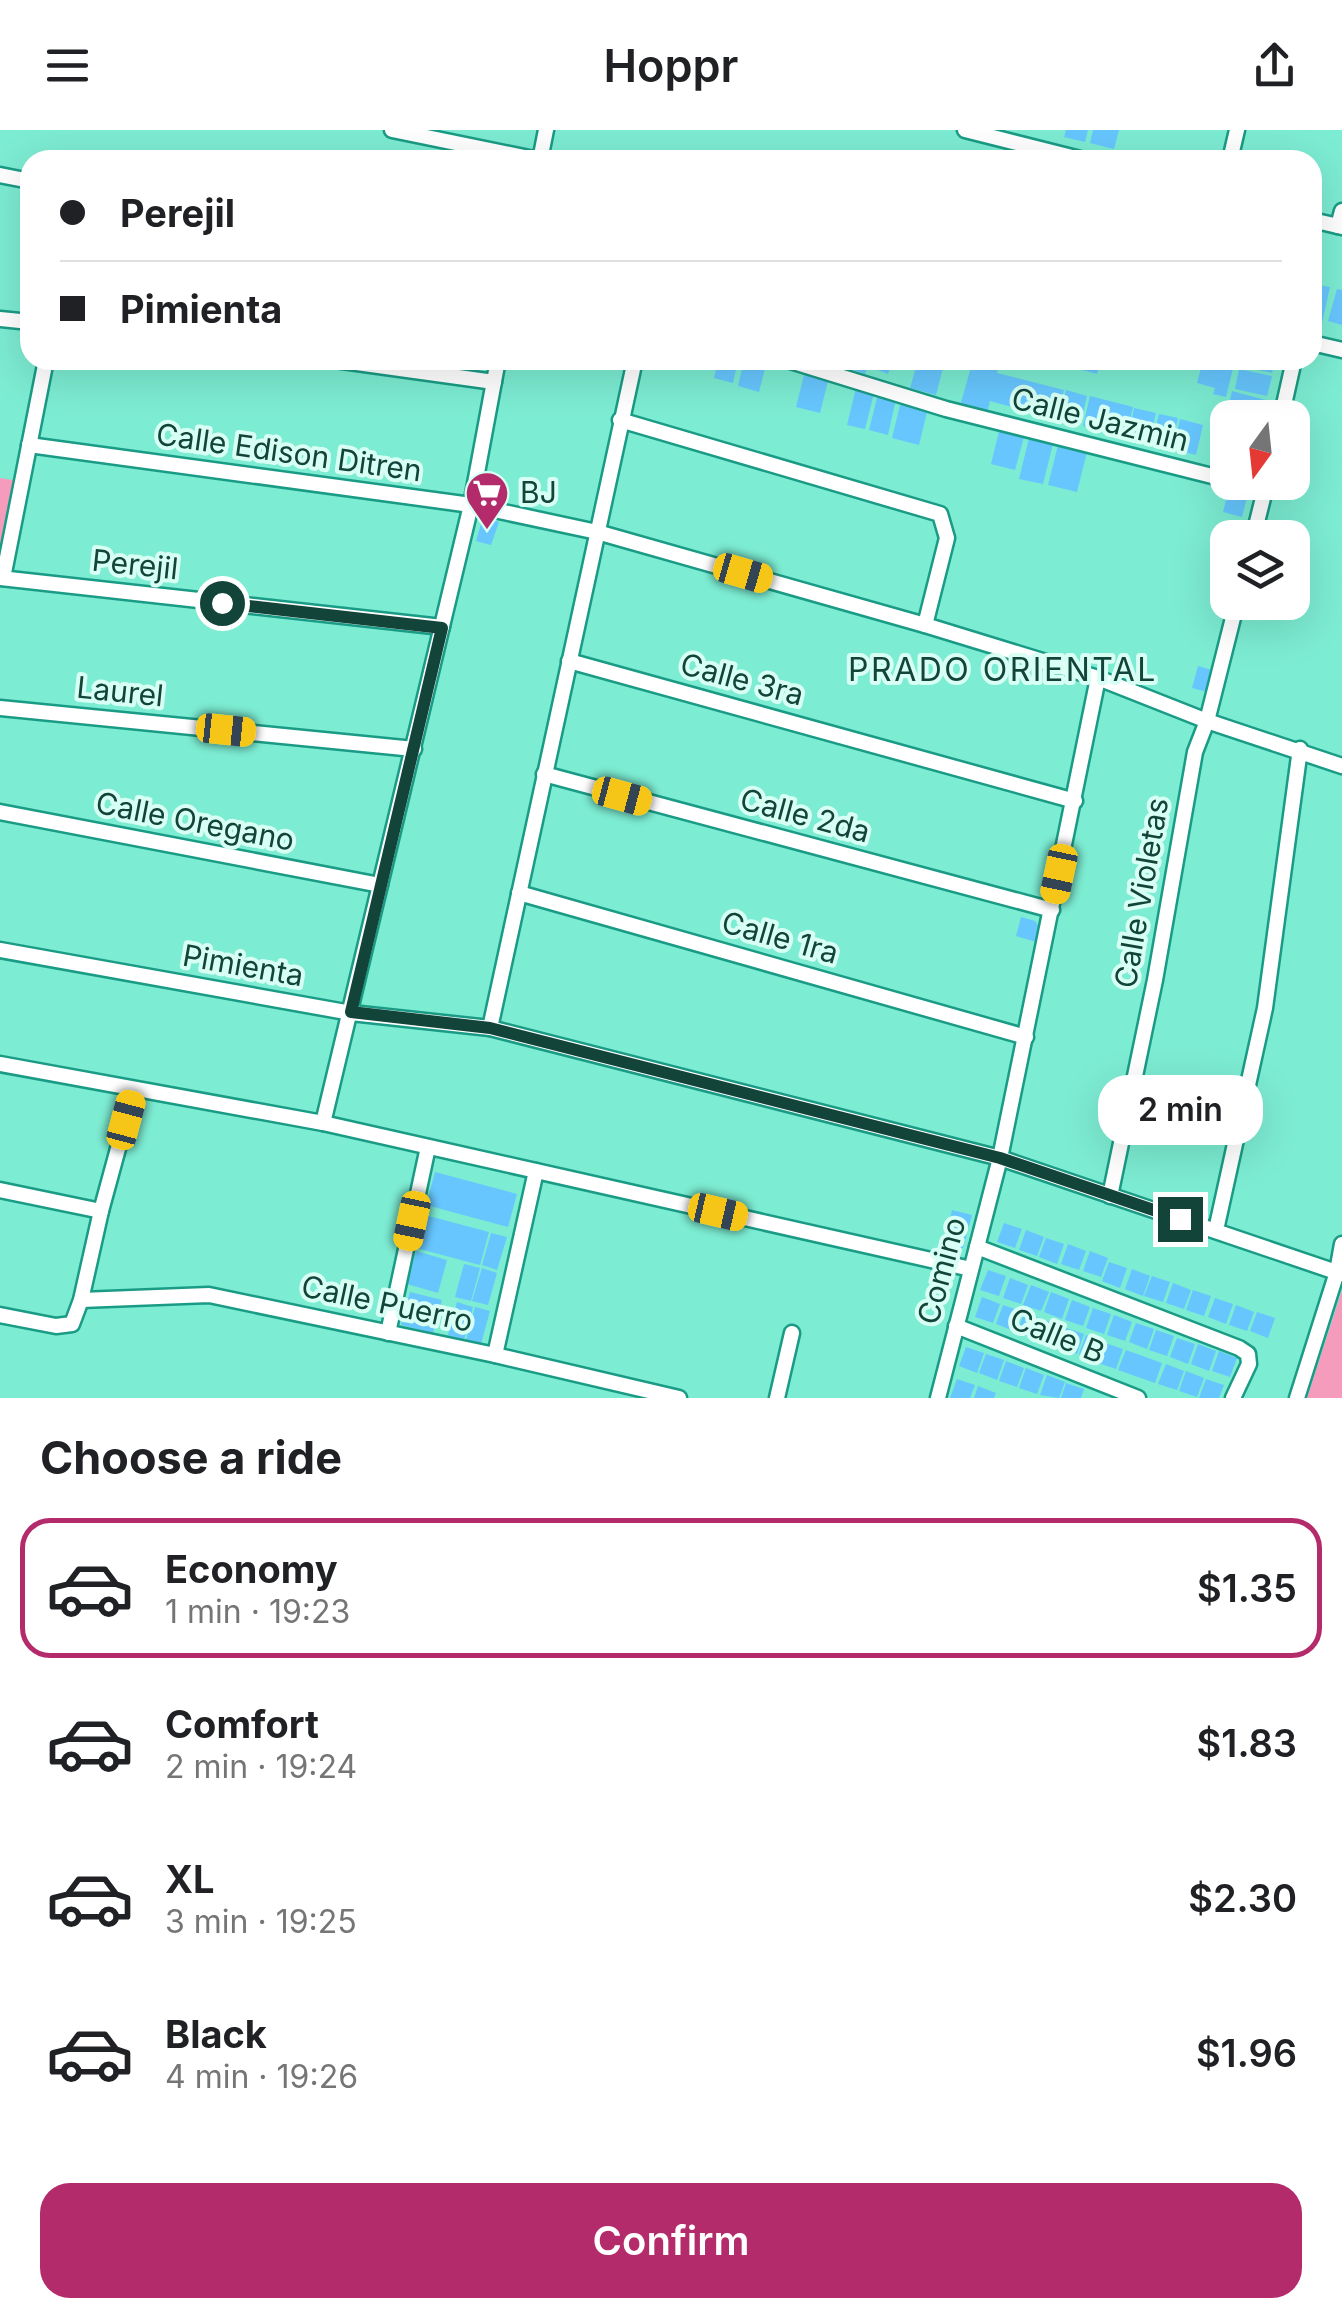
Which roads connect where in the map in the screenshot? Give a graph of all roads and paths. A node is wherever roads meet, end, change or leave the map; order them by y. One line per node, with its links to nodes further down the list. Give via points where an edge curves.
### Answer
1 (392, 130): 3 (street)
2 (965, 130): 4 (street)
3 (491, 150)
4 (1044, 150)
5 (44, 370): 14 (street)
6 (407, 370): 11 (street)
7 (496, 370): 11 (street)
8 (632, 370): 13 (street)
9 (819, 370): 15 (street, Calle Jazmin)
10 (1292, 370): 12 (street)
11 (494, 382): 16 (street)
12 (1285, 400)
13 (620, 420): 17 (street); 20 (street, via 940,514 947,538)
14 (30, 445): 16 (street, Calle Edison Ditren); 18 (street)
15 (1210, 475)
16 (471, 505): 17 (street, Calle Edison Ditren); 21 (street)
17 (597, 532): 20 (street, Calle Edison Ditren); 22 (street)
18 (2, 578): 21 (street, Perejil)
19 (1231, 620): 25 (street, Calle Violetas)
20 (926, 624): 23 (street, Calle Edison Ditren)
21 (442, 628): 26 (street)
22 (569, 661): 29 (street); 30 (street, Calle 3ra)
23 (1098, 678): 25 (street, Calle Edison Ditren); 30 (street, Comino)
24 (0, 708): 26 (street, Laurel)
25 (1206, 720): 27 (street, Calle Edison Ditren); 46 (street, Calle Violetas)
26 (414, 749): 32 (street)
27 (1300, 750): 28 (street, Calle Edison Ditren); 48 (street, via 1265,1008)
28 (1342, 766)
29 (544, 774): 33 (street); 34 (street, Calle 2da)
30 (1074, 800): 34 (street, Comino)
31 (0, 812): 32 (street, Calle Oregano)
32 (380, 885): 36 (street)
33 (518, 893): 37 (street); 38 (street, Calle 1ra)
34 (1052, 910): 38 (street, Comino)
35 (0, 950): 36 (street, Pimienta)
36 (351, 1012): 37 (street, Pimienta); 41 (street)
37 (490, 1028): 43 (street, Pimienta)
38 (1026, 1037): 43 (street, Comino)
39 (0, 1064): 40 (street)
40 (134, 1090): 41 (street); 47 (street)
41 (322, 1123): 42 (street)
42 (428, 1147): 44 (street); 56 (street)
43 (1000, 1158): 46 (street, Pimienta); 50 (street, Comino)
44 (536, 1171): 51 (street); 58 (street)
45 (0, 1190): 47 (street)
46 (1110, 1196): 48 (street, Pimienta)
47 (100, 1211): 53 (street)
48 (1216, 1230): 52 (street, Pimienta)
49 (1342, 1244): 52 (street)
50 (977, 1247): 51 (street, Comino); 64 (street, via 1238,1348 1249,1364)
51 (971, 1269): 55 (street, Comino)
52 (1340, 1273): 65 (street)
53 (81, 1300): 54 (street, via 72,1324); 56 (street, Calle Puerro, via 210,1294)
54 (0, 1315)
55 (956, 1326): 62 (street, Comino); 63 (street, Calle B)
56 (388, 1333): 58 (street, Calle Puerro)
57 (792, 1333): 61 (street)
58 (494, 1355): 59 (street, Calle Puerro)
59 (658, 1396): 60 (street, Calle Puerro)
60 (679, 1398)
61 (777, 1398)
62 (938, 1398)
63 (1138, 1398)
64 (1233, 1398)
65 (1297, 1398)

